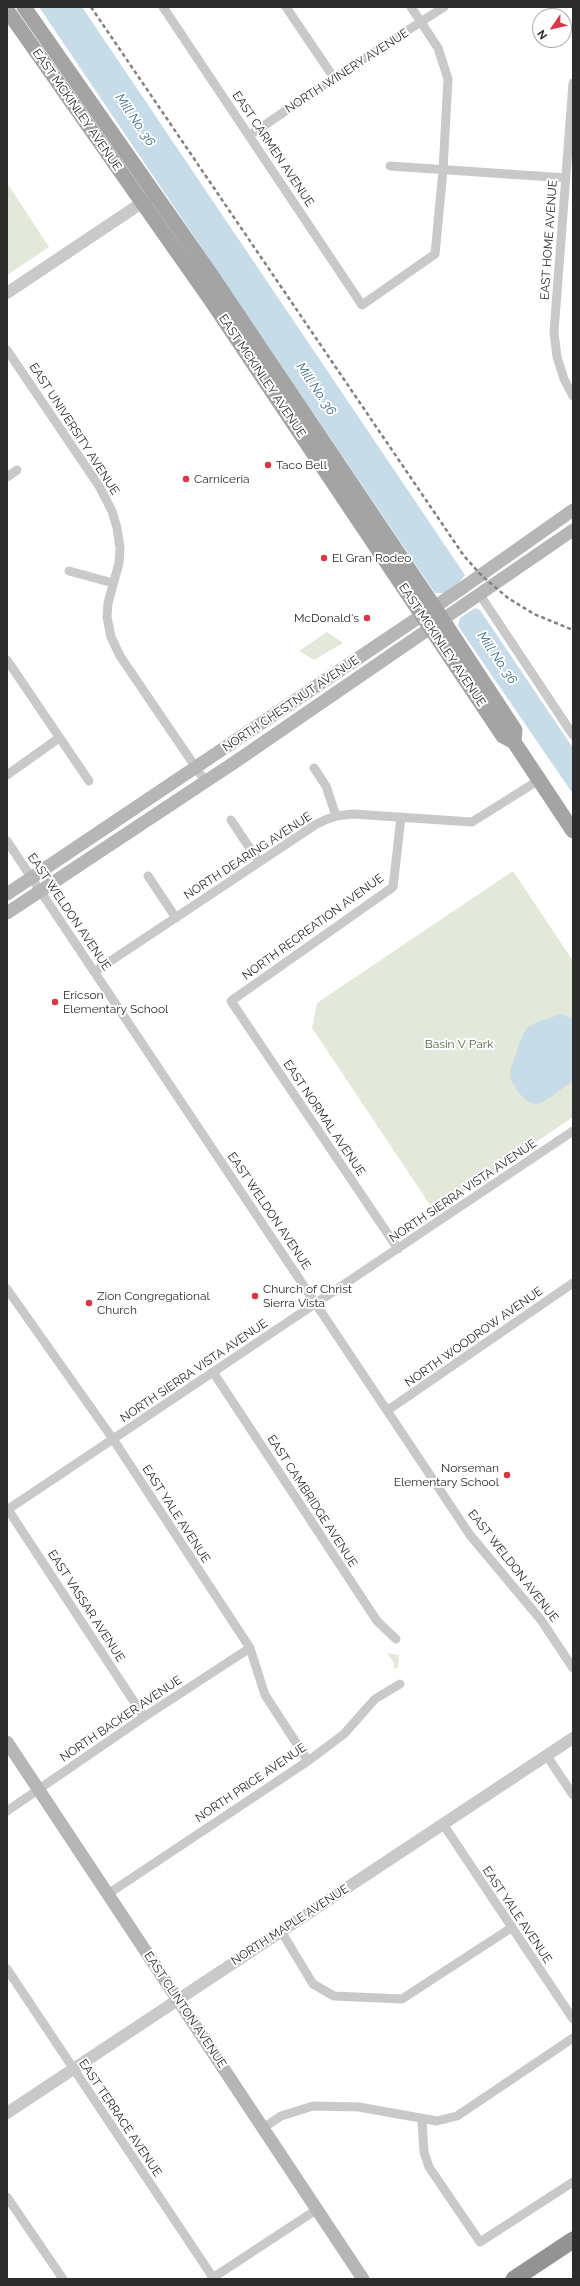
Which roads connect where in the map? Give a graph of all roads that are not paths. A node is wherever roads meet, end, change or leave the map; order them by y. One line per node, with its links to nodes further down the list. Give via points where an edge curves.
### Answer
1 (14, 7): 9 (main road)
2 (24, 7): 9 (main road, EAST MCKINLEY AVENUE)
3 (163, 7): 12 (street, EAST CARMEN AVENUE)
4 (286, 7): 10 (street)
5 (411, 7): 8 (street)
6 (444, 7): 8 (street, NORTH WINERY AVENUE)
7 (7, 10): 16 (main road, EAST MCKINLEY AVENUE)
8 (422, 22): 10 (street, NORTH WINERY AVENUE); 14 (street, via 438,48 448,79)
9 (44, 37): 16 (main road, EAST MCKINLEY AVENUE)
10 (334, 78): 12 (street, NORTH WINERY AVENUE)
11 (573, 83): 15 (street, EAST HOME AVENUE)
12 (250, 135): 14 (street, EAST CARMEN AVENUE, via 362,305 435,254)
13 (390, 166): 14 (street)
14 (443, 170): 15 (street)
15 (566, 178): 19 (street, EAST HOME AVENUE, via 554,332 557,357)
16 (149, 198): 17 (street); 20 (main road, EAST MCKINLEY AVENUE); 24 (main road, EAST MCKINLEY AVENUE)
17 (7, 293)
18 (7, 350): 28 (street, EAST UNIVERSITY AVENUE, via 99,486 112,511 120,548)
19 (573, 396)
20 (283, 409): 24 (main road, via 287,408 294,413 345,487); 30 (main road, EAST MCKINLEY AVENUE)
21 (17, 470): 22 (street)
22 (7, 477)
23 (573, 510): 27 (main road, NORTH CHESTNUT AVENUE)
24 (374, 516): 30 (main road, EAST MCKINLEY AVENUE)
25 (573, 530): 29 (main road, NORTH CHESTNUT AVENUE)
26 (69, 571): 28 (street)
27 (488, 571): 29 (main road); 30 (main road, NORTH CHESTNUT AVENUE)
28 (113, 583): 37 (street, EAST UNIVERSITY AVENUE, via 107,617 111,637)
29 (475, 599): 31 (main road, NORTH CHESTNUT AVENUE); 34 (street)
30 (429, 612): 31 (main road, EAST MCKINLEY AVENUE); 33 (main road, NORTH CHESTNUT AVENUE)
31 (437, 624): 36 (main road, NORTH CHESTNUT AVENUE); 41 (main road, EAST MCKINLEY AVENUE, via 503,736 514,742)
32 (7, 660): 35 (street)
33 (305, 694): 36 (main road, via 303,704 298,709 258,736); 37 (main road, NORTH CHESTNUT AVENUE)
34 (573, 735)
35 (59, 738): 39 (street); 40 (street)
36 (235, 762): 42 (main road, NORTH CHESTNUT AVENUE)
37 (195, 768): 42 (street, EAST UNIVERSITY AVENUE); 50 (main road, NORTH CHESTNUT AVENUE)
38 (314, 768): 43 (street, via 326,786)
39 (7, 775)
40 (89, 780)
41 (539, 780): 44 (street, NORTH DEARING AVENUE, via 472,822); 46 (main road, EAST MCKINLEY AVENUE)
42 (205, 781): 51 (main road, NORTH CHESTNUT AVENUE)
43 (336, 816): 44 (street, NORTH DEARING AVENUE, via 353,814); 48 (street, NORTH DEARING AVENUE, via 315,825)
44 (401, 817): 56 (street, NORTH RECREATION AVENUE, via 393,887)
45 (231, 820): 48 (street)
46 (573, 831)
47 (7, 842): 50 (street, EAST WELDON AVENUE)
48 (259, 862): 54 (street, NORTH DEARING AVENUE)
49 (148, 876): 54 (street)
50 (32, 878): 51 (street, EAST WELDON AVENUE); 52 (main road, NORTH CHESTNUT AVENUE)
51 (40, 891): 53 (main road, NORTH CHESTNUT AVENUE); 55 (street, EAST WELDON AVENUE)
52 (7, 894)
53 (7, 913)
54 (176, 918): 55 (street, NORTH DEARING AVENUE)
55 (94, 972): 61 (street, EAST WELDON AVENUE)
56 (231, 1001): 58 (street, EAST NORMAL AVENUE)
57 (573, 1131): 58 (street, NORTH SIERRA VISTA AVENUE)
58 (398, 1249): 61 (street, NORTH SIERRA VISTA AVENUE)
59 (573, 1282): 63 (street, NORTH WOODROW AVENUE)
60 (7, 1289): 64 (street, EAST YALE AVENUE)
61 (316, 1303): 62 (street, NORTH SIERRA VISTA AVENUE); 63 (street, EAST WELDON AVENUE)
62 (213, 1372): 64 (street, NORTH SIERRA VISTA AVENUE); 66 (street, EAST CAMBRIDGE AVENUE, via 377,1621)
63 (388, 1410): 68 (street, EAST WELDON AVENUE, via 470,1535 542,1620)
64 (113, 1439): 65 (street, NORTH SIERRA VISTA AVENUE); 67 (street, EAST YALE AVENUE)
65 (7, 1509): 70 (street, EAST VASSAR AVENUE)
66 (396, 1639)
67 (250, 1648): 70 (street, NORTH BACKER AVENUE); 74 (street, EAST YALE AVENUE, via 265,1694)
68 (573, 1668)
69 (400, 1684): 74 (street, NORTH PRICE AVENUE, via 376,1699 344,1734)
70 (144, 1717): 75 (street, NORTH BACKER AVENUE)
71 (573, 1738): 73 (street, NORTH MAPLE AVENUE)
72 (7, 1742): 75 (main road, EAST CLINTON AVENUE)
73 (547, 1756): 76 (street); 78 (street, NORTH MAPLE AVENUE)
74 (308, 1761): 79 (street, NORTH PRICE AVENUE)
75 (39, 1790): 77 (street, NORTH BACKER AVENUE); 79 (main road, EAST CLINTON AVENUE)
76 (573, 1795)
77 (7, 1811)
78 (443, 1824): 80 (street, EAST YALE AVENUE); 81 (street, NORTH MAPLE AVENUE)
79 (108, 1894): 83 (main road, EAST CLINTON AVENUE)
80 (511, 1928): 81 (street, via 402,1999 334,1996 313,1984); 84 (street, EAST YALE AVENUE)
81 (281, 1932): 83 (street, NORTH MAPLE AVENUE)
82 (7, 1969): 86 (street, EAST TERRACE AVENUE)
83 (178, 1999): 86 (street, NORTH MAPLE AVENUE); 89 (main road, EAST CLINTON AVENUE)
84 (573, 2019)
85 (573, 2038): 88 (street, via 457,2116 437,2121)
86 (73, 2069): 87 (street, NORTH MAPLE AVENUE); 95 (street, EAST TERRACE AVENUE)
87 (7, 2113)
88 (422, 2120): 89 (street, via 383,2110 313,2106 281,2116); 90 (street, via 424,2152 429,2167 480,2242)
89 (263, 2128): 92 (main road, EAST CLINTON AVENUE)
90 (573, 2182)
91 (7, 2196): 94 (street)
92 (316, 2210): 95 (street); 96 (main road, EAST CLINTON AVENUE)
93 (573, 2238): 97 (highway)
94 (63, 2279)
95 (213, 2279)
96 (363, 2279)
97 (514, 2279)

